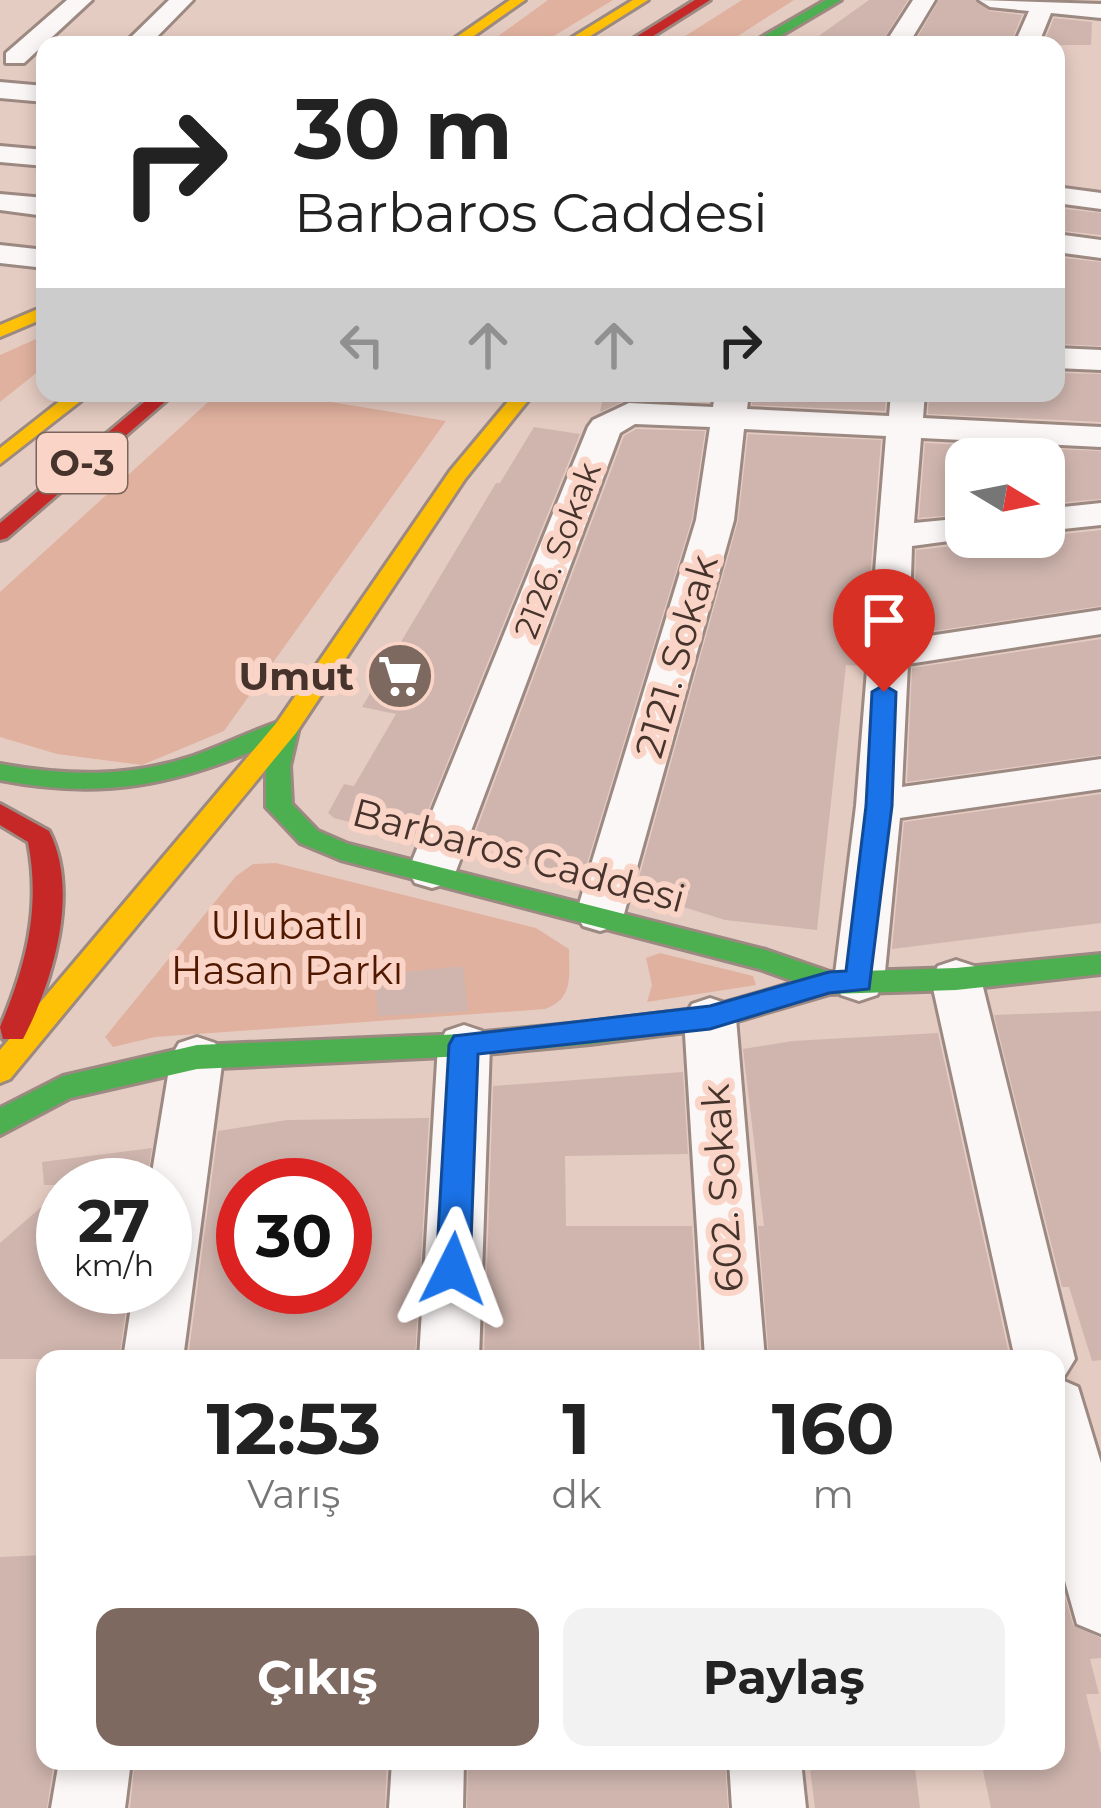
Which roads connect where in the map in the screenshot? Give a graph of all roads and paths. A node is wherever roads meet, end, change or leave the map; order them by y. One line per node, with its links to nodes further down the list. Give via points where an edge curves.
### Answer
1 (82, 0): 13 (street)
2 (182, 0): 14 (street)
3 (519, 0): 15 (main road)
4 (642, 0): 16 (main road)
5 (704, 0): 17 (main road)
6 (811, 0): 18 (main road)
7 (835, 0): 19 (main road)
8 (924, 0): 20 (street)
9 (990, 0): 10 (street)
10 (1043, 5): 11 (street); 21 (street)
11 (1101, 10)
12 (36, 36): 22 (street)
13 (36, 36)
14 (144, 36)
15 (465, 36)
16 (582, 36)
17 (645, 36)
18 (768, 36)
19 (773, 36)
20 (902, 36)
21 (1030, 36)
22 (8, 58)
23 (0, 90): 24 (street)
24 (36, 93)
25 (0, 154): 26 (street)
26 (36, 157)
27 (1065, 196): 28 (street)
28 (1101, 201)
29 (0, 202): 30 (street)
30 (36, 205)
31 (1065, 243): 32 (street)
32 (1101, 249)
33 (0, 254): 34 (street)
34 (36, 258)
35 (36, 315): 36 (main road)
36 (0, 332)
37 (1065, 359): 38 (street)
38 (1101, 361)
39 (41, 402): 46 (main road)
40 (71, 402): 47 (main road, O-3)
41 (155, 402): 51 (main road, O-3)
42 (518, 402): 55 (main road, via 457,475)
43 (730, 406): 44 (street, 2126. Sokak); 60 (street, 2126. Sokak, via 629,413 604,427); 61 (street, 2121. Sokak, via 715,520)
44 (906, 411): 45 (street, 2126. Sokak); 52 (street)
45 (1101, 437)
46 (0, 445)
47 (0, 458)
48 (1101, 514): 49 (street)
49 (1065, 518)
50 (945, 531): 52 (street)
51 (0, 534)
52 (894, 537): 54 (street)
53 (1101, 622): 54 (street)
54 (886, 655): 58 (street)
55 (286, 727): 56 (main road, via 194,770 148,781 40,784); 60 (main road, Barbaros Caddesi, via 276,790 289,820 341,851); 71 (main road)
56 (0, 772)
57 (1101, 774): 58 (street)
58 (879, 806): 65 (street)
59 (0, 813): 71 (main road, via 40,837 51,868 52,920)
60 (432, 872): 61 (main road, Barbaros Caddesi)
61 (600, 914): 62 (main road); 65 (main road, Barbaros Caddesi)
62 (623, 959)
63 (1101, 964): 64 (main road, Barbaros Caddesi)
64 (956, 979): 65 (main road, Barbaros Caddesi); 78 (street)
65 (844, 982): 67 (main road, Barbaros Caddesi)
66 (618, 1006): 68 (main road)
67 (710, 1018): 68 (main road, Barbaros Caddesi); 77 (street, 602. Sokak)
68 (590, 1033): 69 (main road, Barbaros Caddesi)
69 (464, 1045): 70 (main road, Barbaros Caddesi); 76 (street)
70 (197, 1057): 72 (main road, Barbaros Caddesi, via 63,1088); 73 (street)
71 (0, 1066)
72 (0, 1123)
73 (182, 1158)
74 (160, 1314): 75 (street)
75 (154, 1350)
76 (448, 1350)
77 (734, 1350)
78 (1043, 1350)
79 (1065, 1446): 80 (street)
80 (1101, 1600)
81 (94, 1770): 84 (street)
82 (428, 1770): 85 (street)
83 (766, 1770): 86 (street)
84 (88, 1808)
85 (426, 1808)
86 (769, 1808)

